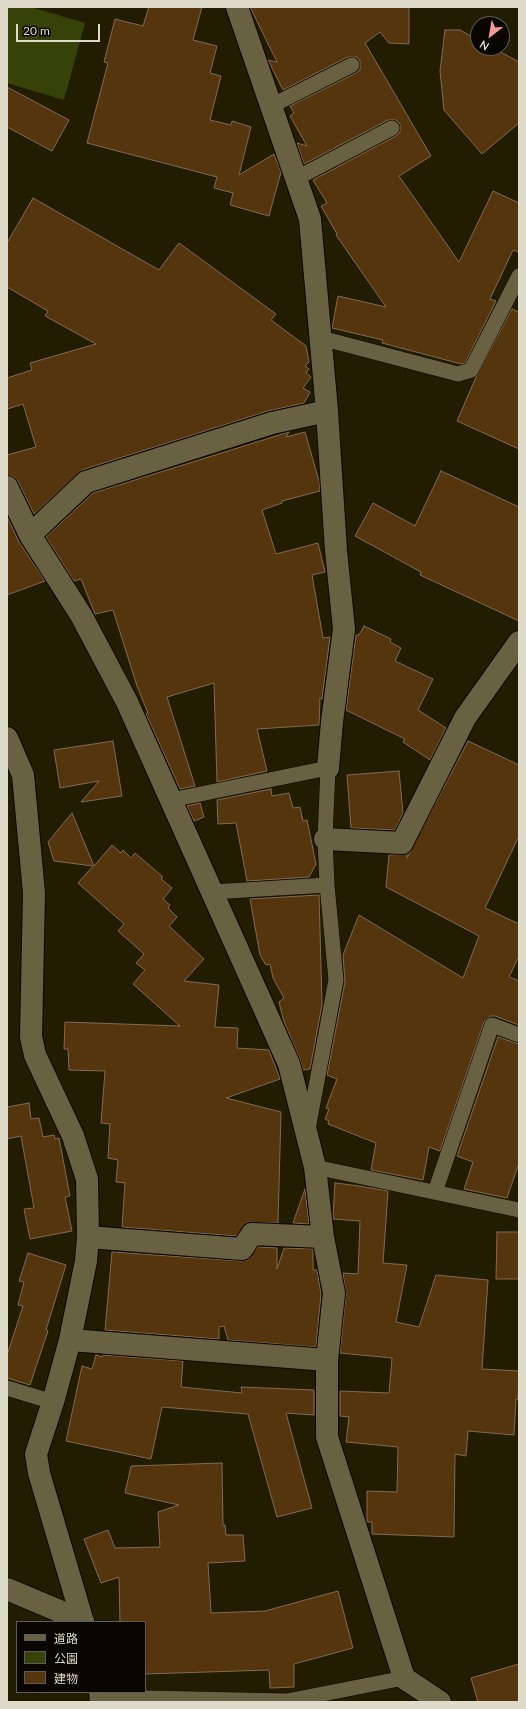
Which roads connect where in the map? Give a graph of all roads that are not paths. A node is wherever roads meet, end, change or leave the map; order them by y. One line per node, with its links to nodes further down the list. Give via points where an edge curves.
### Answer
1 (237, 7): 3 (street)
2 (352, 65): 3 (lane)
3 (271, 106): 5 (street)
4 (392, 128): 5 (lane)
5 (297, 178): 7 (street, via 310,219)
6 (519, 276): 7 (lane, via 471,370 458,374)
7 (321, 338): 8 (street)
8 (327, 411): 10 (street, via 272,423 86,482); 13 (street, via 344,629)
9 (7, 487): 10 (street)
10 (30, 534): 14 (street, via 81,615 110,669)
11 (519, 642): 15 (street, via 465,718 402,843)
12 (7, 738): 23 (street, via 23,775 34,893 31,1037 35,1055 73,1136 86,1179)
13 (328, 768): 14 (lane); 15 (lane)
14 (171, 800): 17 (street)
15 (325, 839): 16 (lane)
16 (327, 885): 17 (lane); 19 (lane, via 336,980)
17 (212, 892): 19 (street, via 289,1064)
18 (519, 1035): 21 (lane, via 492,1025)
19 (307, 1135): 20 (street)
20 (314, 1167): 21 (lane); 24 (street)
21 (435, 1192): 22 (lane)
22 (519, 1210)
23 (88, 1237): 24 (street, via 242,1249 252,1234); 25 (street)
24 (324, 1237): 26 (street, via 334,1293)
25 (70, 1340): 26 (street); 28 (street)
26 (327, 1360): 32 (street, via 327,1437)
27 (7, 1388): 28 (lane)
28 (53, 1402): 31 (street, via 36,1454 39,1473)
29 (7, 1589): 30 (street)
30 (81, 1621)
31 (83, 1621)
32 (404, 1678): 33 (lane, via 287,1701); 34 (street)
33 (101, 1697)
34 (440, 1702)

